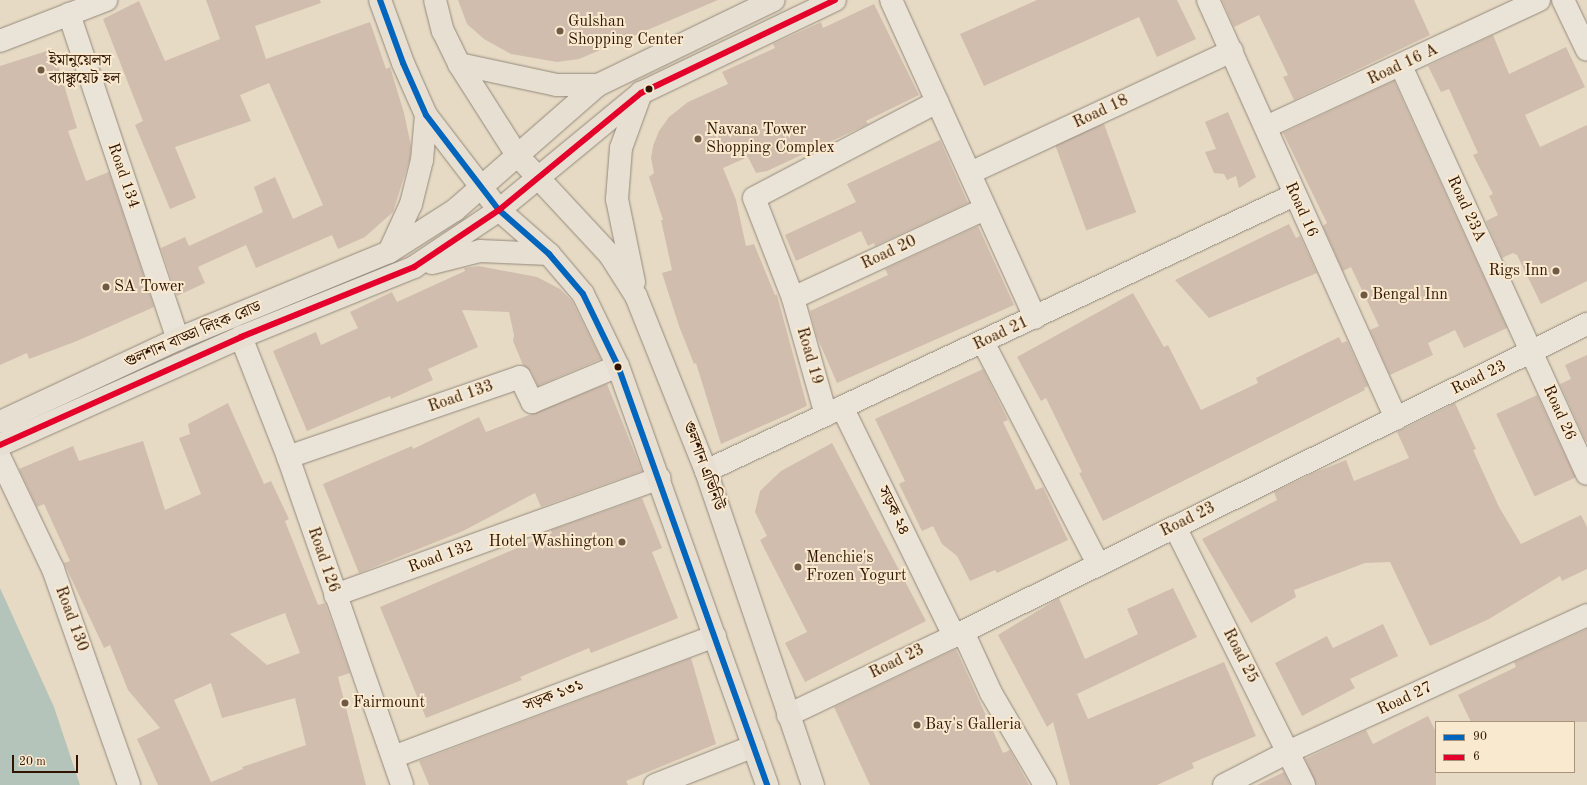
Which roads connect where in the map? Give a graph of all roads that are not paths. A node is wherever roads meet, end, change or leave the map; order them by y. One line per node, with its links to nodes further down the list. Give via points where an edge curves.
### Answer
1 (106, 0): 10 (street)
2 (380, 0): 19 (main road, via 403,63)
3 (435, 0): 14 (main road, গুলশান এভিনিউ, via 443,31)
4 (774, 0): 16 (main road)
5 (835, 0): 17 (main road)
6 (891, 0): 18 (street)
7 (1208, 0): 13 (street, Road 16)
8 (1539, 0): 15 (street, Road 16 A)
9 (1563, 0): 12 (street)
10 (69, 14): 11 (street); 36 (street, Road 134)
11 (0, 41)
12 (1587, 50)
13 (1232, 51): 20 (street, Road 16); 22 (street, Road 18)
14 (459, 64): 16 (main road, via 557,85); 21 (main road, গুলশান এভিনিউ)
15 (1401, 66): 20 (street, Road 16 A); 38 (street, Road 23A)
16 (598, 85): 21 (main road, গুলশান বাড্ডা লিংক রোড)
17 (641, 93): 23 (main road); 31 (main road, via 621,148 617,199)
18 (937, 102): 22 (street); 32 (street, Road 19, via 754,198)
19 (426, 115): 24 (main road); 28 (main road, via 422,160 411,204)
20 (1266, 127): 25 (street, Road 16)
21 (517, 155): 23 (main road, গুলশান এভিনিউ); 24 (main road, গুলশান বাড্ডা লিংক রোড)
22 (970, 172): 26 (street)
23 (537, 178): 27 (main road); 31 (main road, গুলশান এভিনিউ, via 610,255)
24 (481, 187): 27 (main road); 28 (main road, গুলশান বাড্ডা লিংক রোড, via 455,210)
25 (1294, 194): 33 (street, Road 21); 41 (street, Road 16)
26 (985, 209): 32 (street, Road 20); 33 (street)
27 (499, 210): 29 (main road); 30 (main road)
28 (389, 252): 36 (main road, গুলশান বাড্ডা লিংক রোড)
29 (549, 254): 30 (main road, via 480,251); 39 (main road, via 583,294)
30 (414, 267): 35 (main road, গুলশান বাড্ডা লিংক রোড)
31 (636, 296): 46 (main road, গুলশান এভিনিউ)
32 (793, 298): 40 (street, Road 19)
33 (1035, 318): 37 (street, Road 21)
34 (1587, 324): 38 (street, Road 23)
35 (241, 337): 43 (main road, গুলশান বাড্ডা লিংক রোড); 44 (street, Road 126)
36 (178, 339): 42 (main road, গুলশান বাড্ডা লিংক রোড)
37 (983, 342): 40 (street, Road 21); 51 (street)
38 (1532, 352): 41 (street, Road 23); 47 (street, Road 26)
39 (618, 366): 44 (street, Road 133, via 532,402 520,377); 48 (main road)
40 (834, 411): 46 (street, Road 21); 54 (street, সড়ক ২৪)
41 (1396, 418): 50 (street, Road 23)
42 (0, 422)
43 (0, 445)
44 (288, 457): 52 (street, Road 126)
45 (0, 458): 61 (street, Road 130, via 53,569)
46 (706, 471): 57 (main road, গুলশান এভিনিউ)
47 (1587, 474)
48 (660, 478): 52 (street, Road 132); 55 (main road)
49 (0, 479): 56 (street, via 46,577)
50 (1175, 527): 51 (street, Road 23); 59 (street, Road 25)
51 (1098, 564): 54 (street, Road 23)
52 (335, 595): 60 (street, Road 126)
53 (1587, 615): 59 (street, Road 27)
54 (958, 634): 57 (street, Road 23); 66 (street, সড়ক ২৪)
55 (715, 636): 58 (main road); 60 (street, সড়ক ১৩১)
56 (73, 657)
57 (788, 715): 65 (main road, গুলশান এভিনিউ)
58 (754, 746): 63 (street); 64 (main road)
59 (1288, 752): 67 (street, Road 27); 68 (street, Road 25)
60 (393, 757): 62 (street, Road 126)
61 (129, 785)
62 (402, 785)
63 (655, 785)
64 (767, 785)
65 (813, 785)
66 (1045, 785)
67 (1224, 785)
68 (1304, 785)

